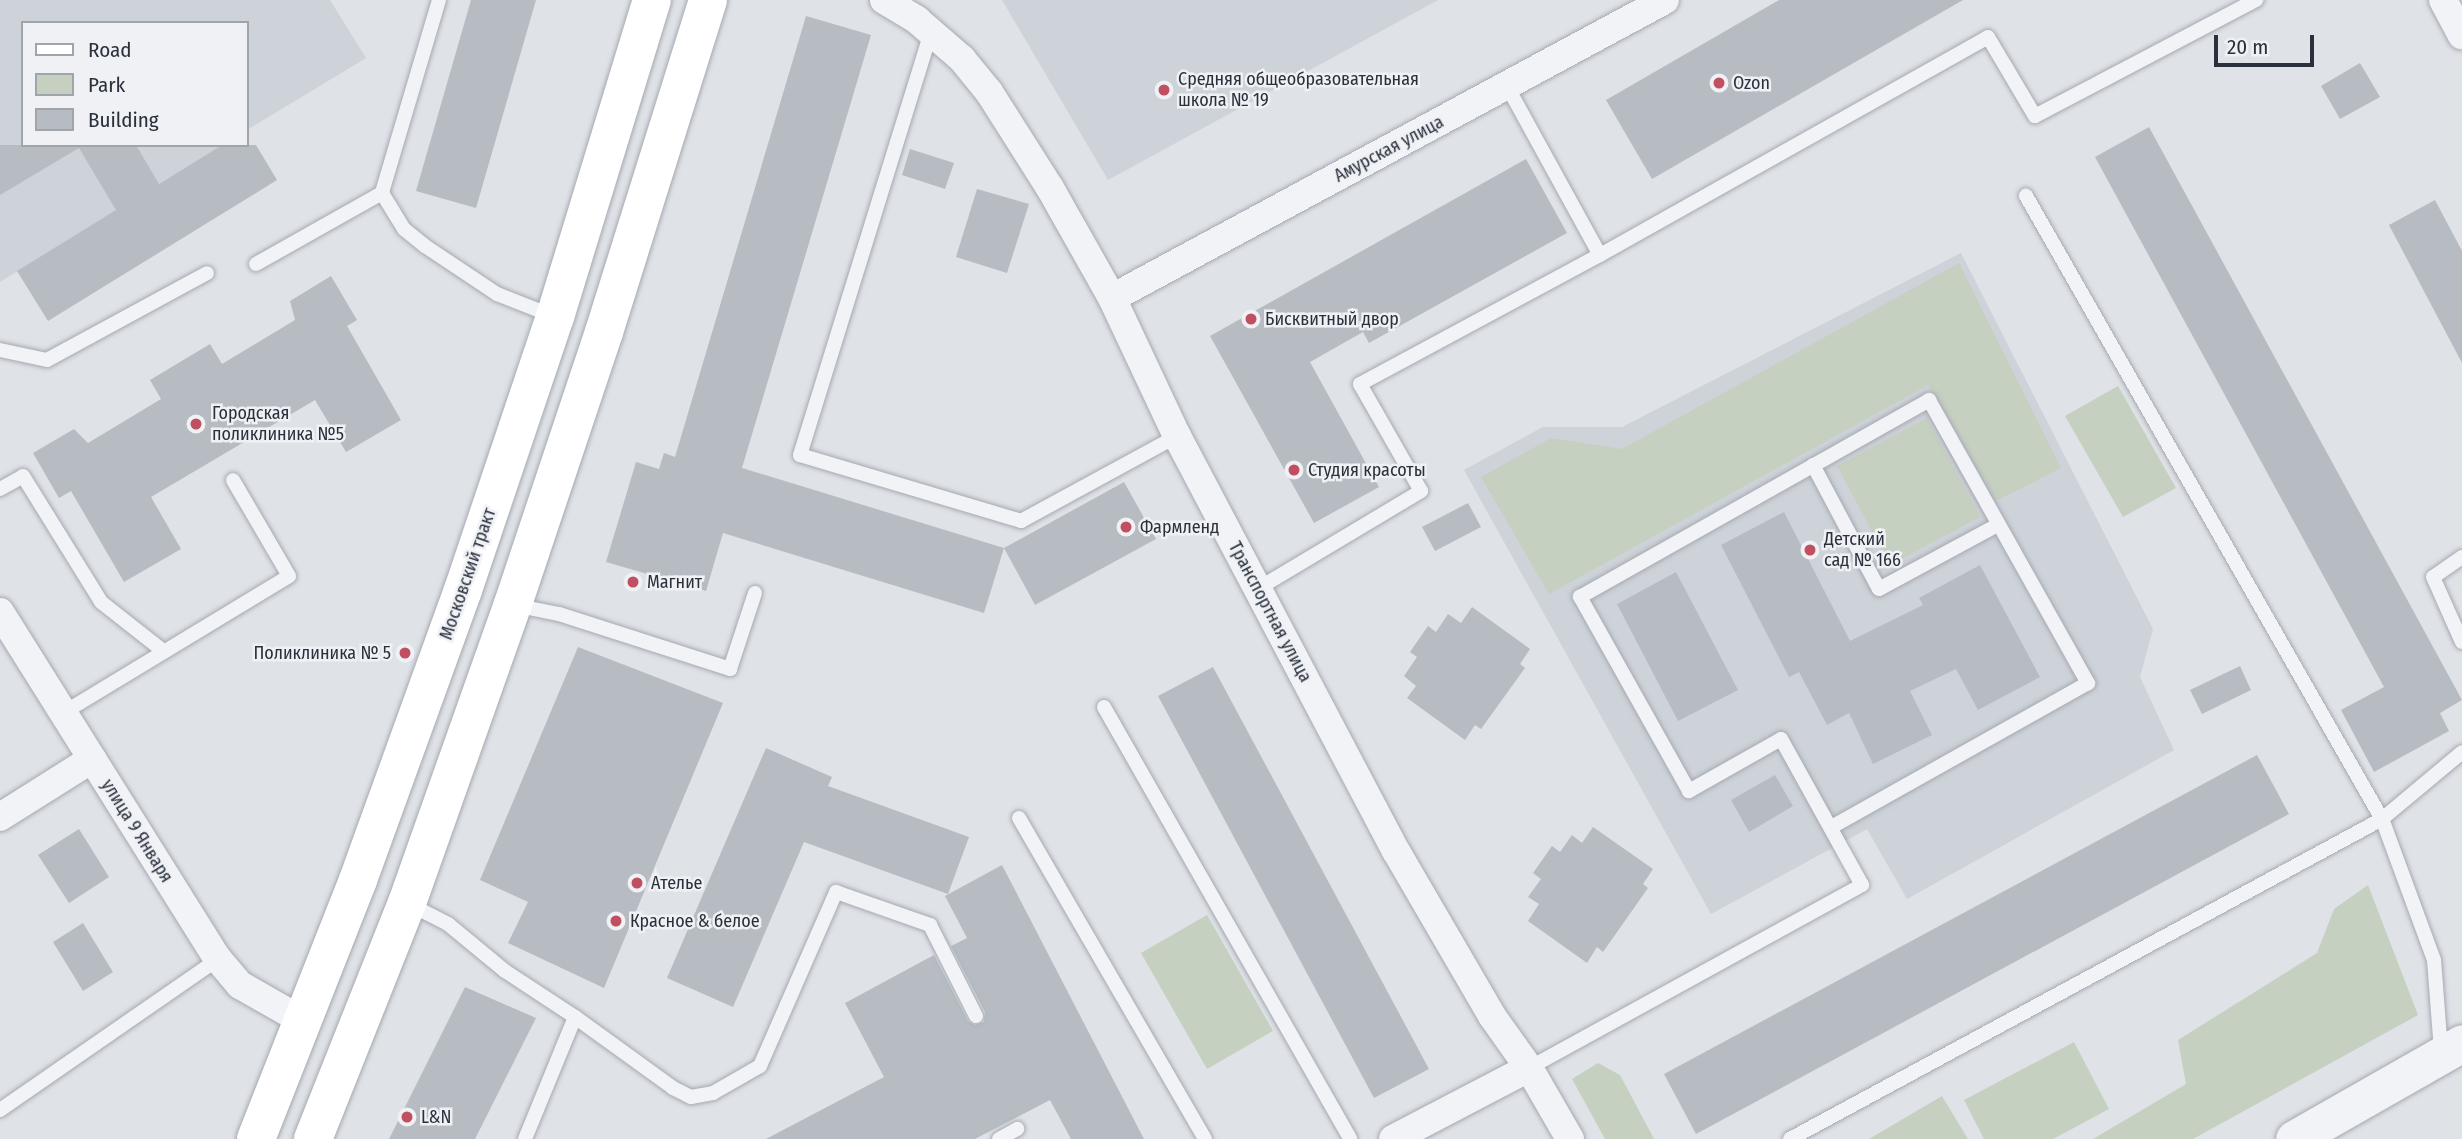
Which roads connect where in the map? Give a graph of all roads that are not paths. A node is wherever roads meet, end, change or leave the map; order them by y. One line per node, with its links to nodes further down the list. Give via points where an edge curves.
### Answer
1 (439, 0): 11 (lane)
2 (652, 0): 17 (main road, Московский тракт)
3 (708, 0): 27 (main road)
4 (884, 0): 8 (street, Транспортная улица)
5 (1665, 0): 10 (street, Амурская улица)
6 (2256, 0): 13 (lane, via 2035,116 1988,37)
7 (2443, 0): 9 (street)
8 (931, 32): 16 (street, Транспортная улица, via 962,59 995,101); 19 (lane, via 800,455 1021,521)
9 (2462, 36)
10 (1507, 86): 13 (lane); 16 (street, Амурская улица)
11 (382, 192): 14 (lane); 17 (lane, via 404,229 425,246 497,294)
12 (2026, 196): 37 (lane)
13 (1600, 255): 25 (lane, via 1360,384 1421,491)
14 (256, 264)
15 (208, 272): 18 (lane, via 47,360)
16 (1112, 298): 19 (street, Транспортная улица)
17 (555, 317): 43 (main road, Московский тракт, via 464,590)
18 (0, 351)
19 (1177, 436): 25 (street, Транспортная улица)
20 (1813, 466): 23 (lane, via 1930,400); 23 (lane, via 1878,589); 38 (lane, via 1580,597 1689,791 1781,739)
21 (233, 480): 30 (lane, via 289,576)
22 (0, 489): 30 (lane, via 23,476 101,602)
23 (1999, 524): 38 (lane, via 2088,682)
24 (2462, 557): 29 (lane, via 2433,577)
25 (1259, 588): 45 (street, Транспортная улица, via 1396,851 1492,1016)
26 (755, 593): 27 (lane, via 730,670 559,614)
27 (513, 604): 39 (main road)
28 (0, 612): 32 (street, улица 9 Января)
29 (2462, 642)
30 (162, 650): 32 (lane)
31 (1104, 707): 53 (lane)
32 (64, 713): 34 (street, улица 9 Января)
33 (2462, 752): 37 (lane)
34 (92, 759): 35 (street); 40 (street, улица 9 Января)
35 (0, 817)
36 (1019, 818): 52 (lane)
37 (2382, 819): 44 (lane, via 2434,960); 56 (lane)
38 (1831, 827): 45 (lane, via 1862,885)
39 (407, 903): 42 (lane, via 448,924 505,971); 49 (main road)
40 (218, 959): 43 (street, улица 9 Января, via 240,985); 46 (lane)
41 (975, 1016): 42 (lane, via 930,925 836,891 760,1066 713,1093 691,1097 673,1088)
42 (575, 1017): 50 (lane)
43 (303, 1021): 48 (main road, Московский тракт)
44 (2452, 1049): 57 (street)
45 (1529, 1068): 54 (street); 55 (street, Транспортная улица)
46 (0, 1110)
47 (1017, 1129): 51 (lane)
48 (256, 1139)
49 (313, 1139)
50 (525, 1139)
51 (999, 1139)
52 (1205, 1139)
53 (1350, 1139)
54 (1393, 1139)
55 (1570, 1139)
56 (1790, 1139)
57 (2294, 1139)

